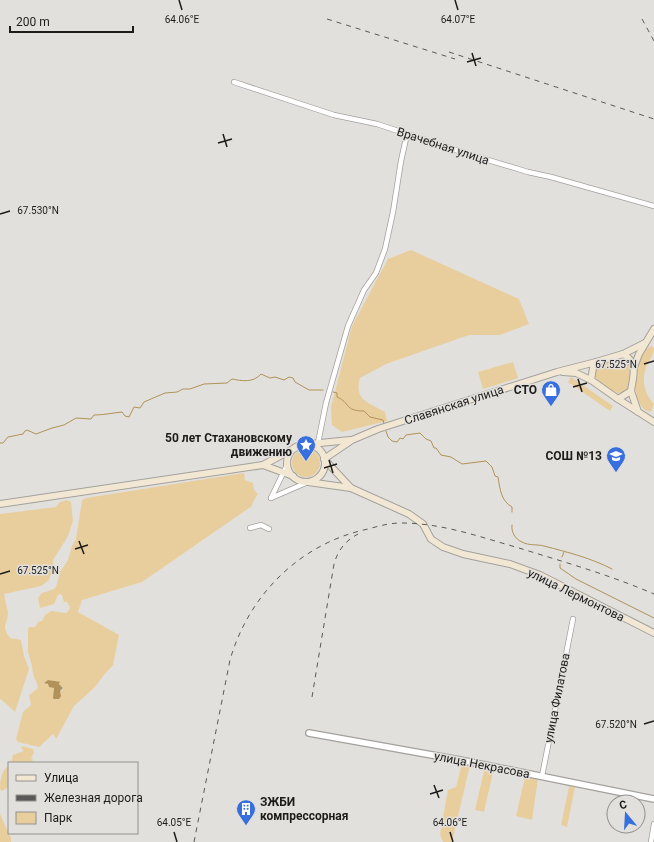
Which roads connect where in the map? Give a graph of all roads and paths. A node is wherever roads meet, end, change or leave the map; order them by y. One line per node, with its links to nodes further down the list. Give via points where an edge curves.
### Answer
1 (234, 82): 2 (street, Врачебная улица, via 334,115 377,124)
2 (407, 134): 3 (street, Врачебная улица, via 528,172); 16 (street, via 385,249 376,273 364,290 348,326 326,403)
3 (654, 206)
4 (654, 330): 5 (main road)
5 (646, 342): 6 (main road); 8 (main road)
6 (622, 354): 7 (main road); 8 (main road, via 631,360)
7 (596, 362): 9 (main road, Славянская улица); 10 (main road, via 592,368)
8 (634, 367): 11 (main road)
9 (557, 372): 10 (main road, via 576,373); 15 (main road, Славянская улица, via 378,429)
10 (591, 380): 12 (main road)
11 (631, 391): 12 (main road); 13 (main road)
12 (618, 399): 13 (main road)
13 (638, 412): 14 (main road)
14 (654, 422)
15 (352, 440): 16 (main road, Славянская улица); 19 (main road, Славянская улица)
16 (318, 443): 17 (main road, Славянская улица)
17 (304, 444): 18 (main road); 19 (main road, via 317,448)
18 (297, 447): 20 (main road, via 289,456); 21 (main road)
19 (324, 459): 24 (main road, via 321,475); 25 (main road)
20 (288, 464): 22 (street); 23 (main road)
21 (263, 465): 22 (main road); 26 (main road)
22 (284, 472): 23 (main road); 24 (street, via 271,498)
23 (293, 476): 24 (main road)
24 (308, 482): 25 (main road)
25 (351, 488): 30 (main road, улица Лермонтова, via 416,518 431,538 442,547 510,564 540,575)
26 (0, 504)
27 (250, 528): 28 (street, via 261,526)
28 (269, 529)
29 (573, 619): 32 (street, улица Филатова)
30 (654, 633)
31 (310, 733): 32 (street, улица Некрасова)
32 (542, 776): 33 (street, улица Некрасова)
33 (654, 799)
34 (654, 824): 35 (street)
35 (651, 842)

